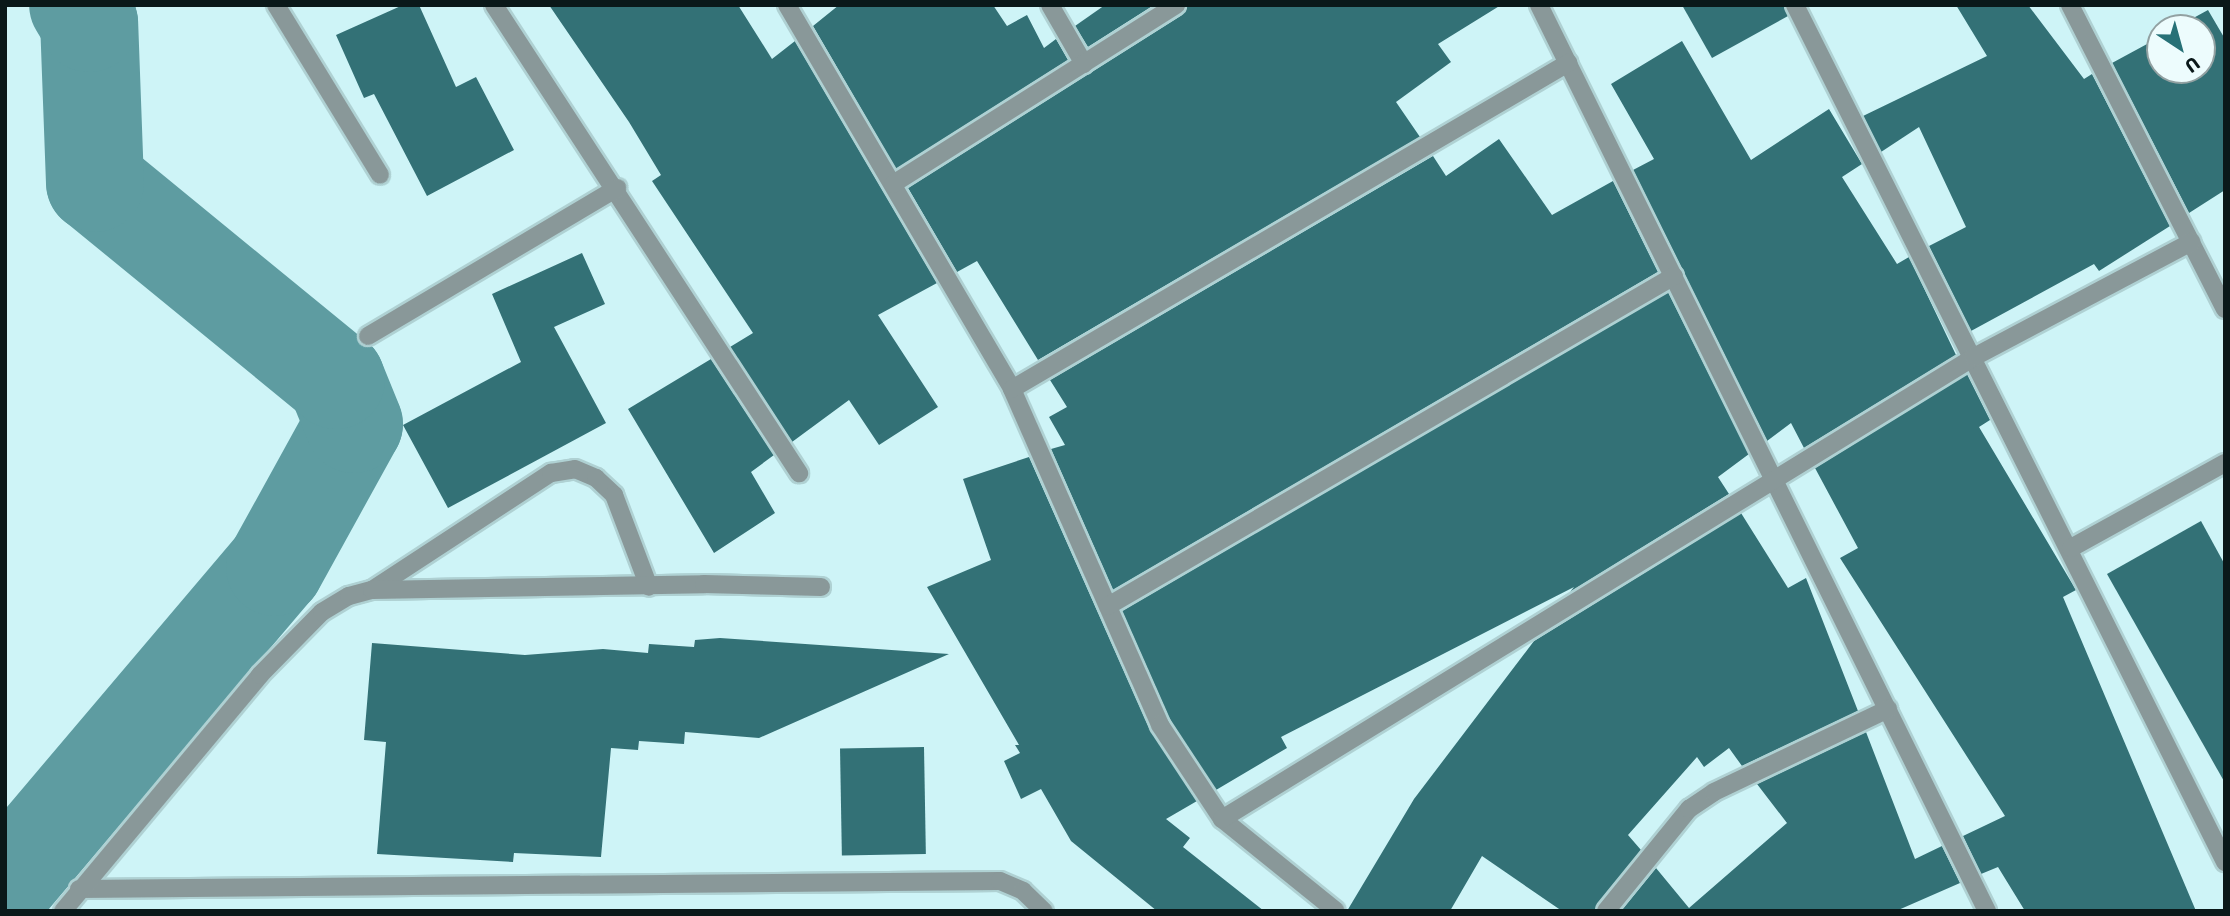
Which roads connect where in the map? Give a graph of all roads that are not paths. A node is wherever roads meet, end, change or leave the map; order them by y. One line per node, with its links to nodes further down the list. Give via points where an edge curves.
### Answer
1 (276, 5): 11 (street)
2 (494, 5): 13 (street)
3 (787, 5): 12 (street)
4 (1050, 5): 10 (street)
5 (1176, 5): 10 (street)
6 (1539, 5): 9 (street)
7 (1795, 5): 18 (street)
8 (2070, 5): 14 (street)
9 (1568, 62): 15 (street); 19 (street)
10 (1084, 64): 12 (street)
11 (380, 175)
12 (893, 184): 19 (street)
13 (617, 188): 17 (street); 21 (street)
14 (2191, 242): 16 (street); 18 (street)
15 (1674, 276): 22 (street); 27 (street)
16 (2225, 309)
17 (368, 337)
18 (1974, 357): 22 (street); 23 (street)
19 (1012, 389): 27 (street)
20 (2225, 463): 23 (street)
21 (799, 473)
22 (1775, 482): 28 (street); 29 (street)
23 (2070, 548): 30 (street)
24 (649, 587): 25 (street); 26 (street); 26 (street, via 614,495 596,478 575,469 551,473)
25 (821, 587)
26 (372, 590): 31 (street, via 349,596 322,612 260,674)
27 (1108, 607): 29 (street, via 1160,725)
28 (1888, 709): 35 (street, via 1714,792 1689,809); 36 (street)
29 (1222, 819): 34 (street)
30 (2225, 862)
31 (79, 889): 32 (street); 33 (street, via 1000,881 1023,891)
32 (63, 911)
33 (1044, 911)
34 (1336, 911)
35 (1606, 911)
36 (1987, 911)

